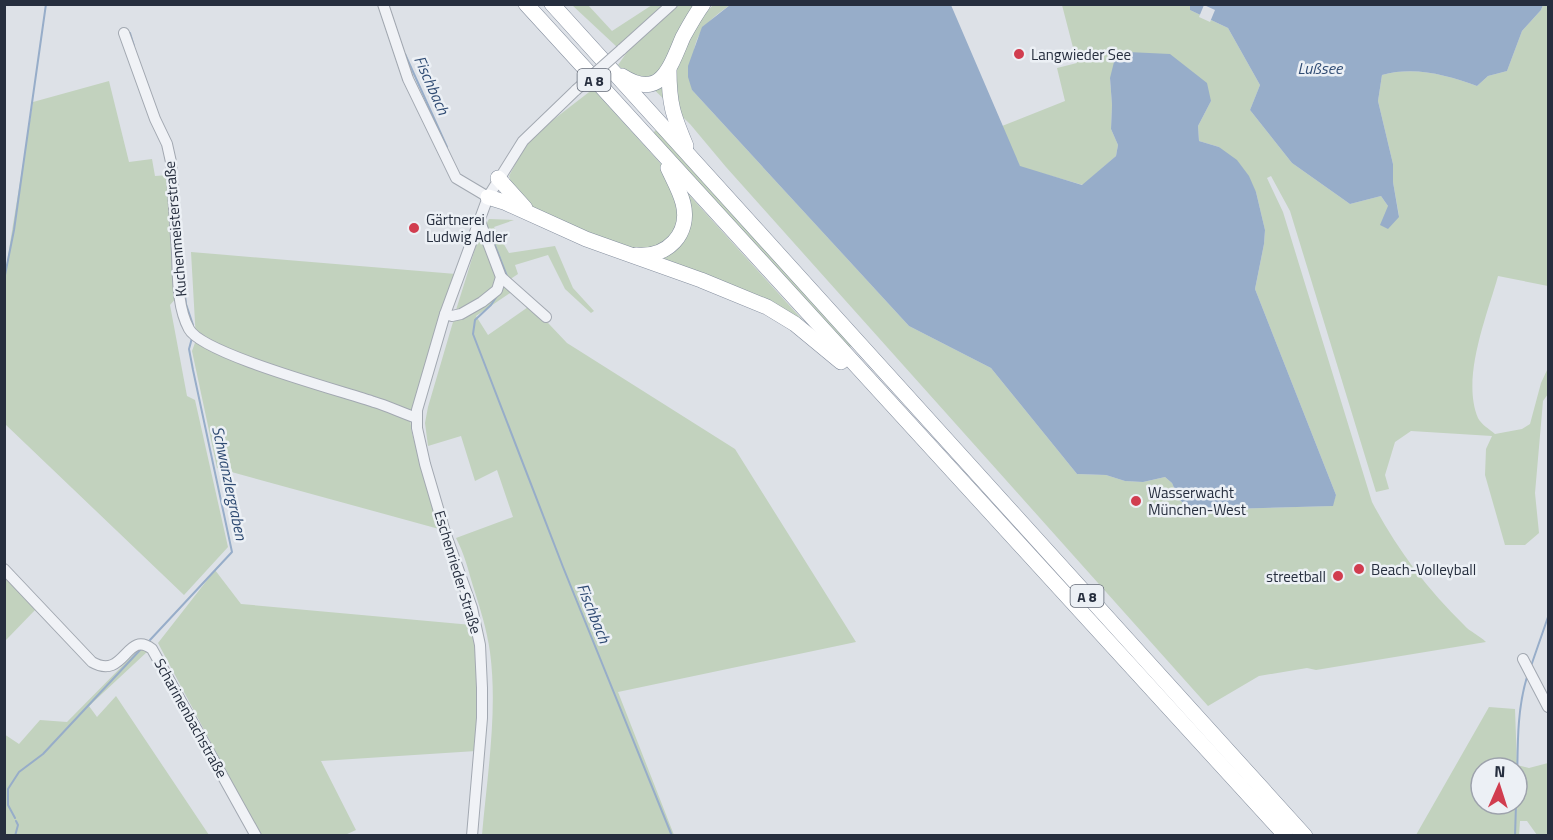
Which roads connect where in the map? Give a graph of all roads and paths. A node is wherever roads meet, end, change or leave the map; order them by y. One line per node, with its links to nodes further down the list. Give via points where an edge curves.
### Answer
1 (383, 4): 12 (street, via 408,79 456,178)
2 (526, 4): 9 (highway, A 8)
3 (552, 4): 7 (highway, A 8)
4 (672, 4): 11 (street, Eschenrieder Straße, bridge, via 523,141)
5 (703, 4): 8 (highway)
6 (124, 33): 20 (street, Kuchenmeisterstraße, via 171,162 179,294 190,332 200,341 272,370)
7 (612, 70): 8 (highway, via 639,85 649,85); 10 (highway, A 8)
8 (669, 70): 10 (highway, via 672,115)
9 (663, 155): 15 (highway, via 683,201 684,227 666,250 653,255); 19 (highway, A 8)
10 (692, 159): 27 (highway, A 8)
11 (498, 178): 12 (street, Eschenrieder Straße); 13 (highway)
12 (488, 197): 13 (highway); 14 (street, Eschenrieder Straße)
13 (529, 213): 15 (highway)
14 (479, 219): 16 (street); 17 (street, Eschenrieder Straße)
15 (630, 255): 19 (highway, via 767,307 795,324 846,366 882,404)
16 (501, 277): 17 (street, via 497,290 482,302 461,314); 18 (street)
17 (446, 314): 20 (street, Eschenrieder Straße)
18 (546, 317)
19 (897, 411): 26 (highway, A 8)
20 (417, 418): 25 (street, Eschenrieder Straße, via 425,465 472,608 480,645 482,718)
21 (4, 569): 24 (street, Scharinenbachstraße, via 92,662 108,667 140,643 153,649)
22 (1525, 663): 23 (street)
23 (1548, 707)
24 (256, 836)
25 (472, 836)
26 (1286, 836)
27 (1305, 836)

